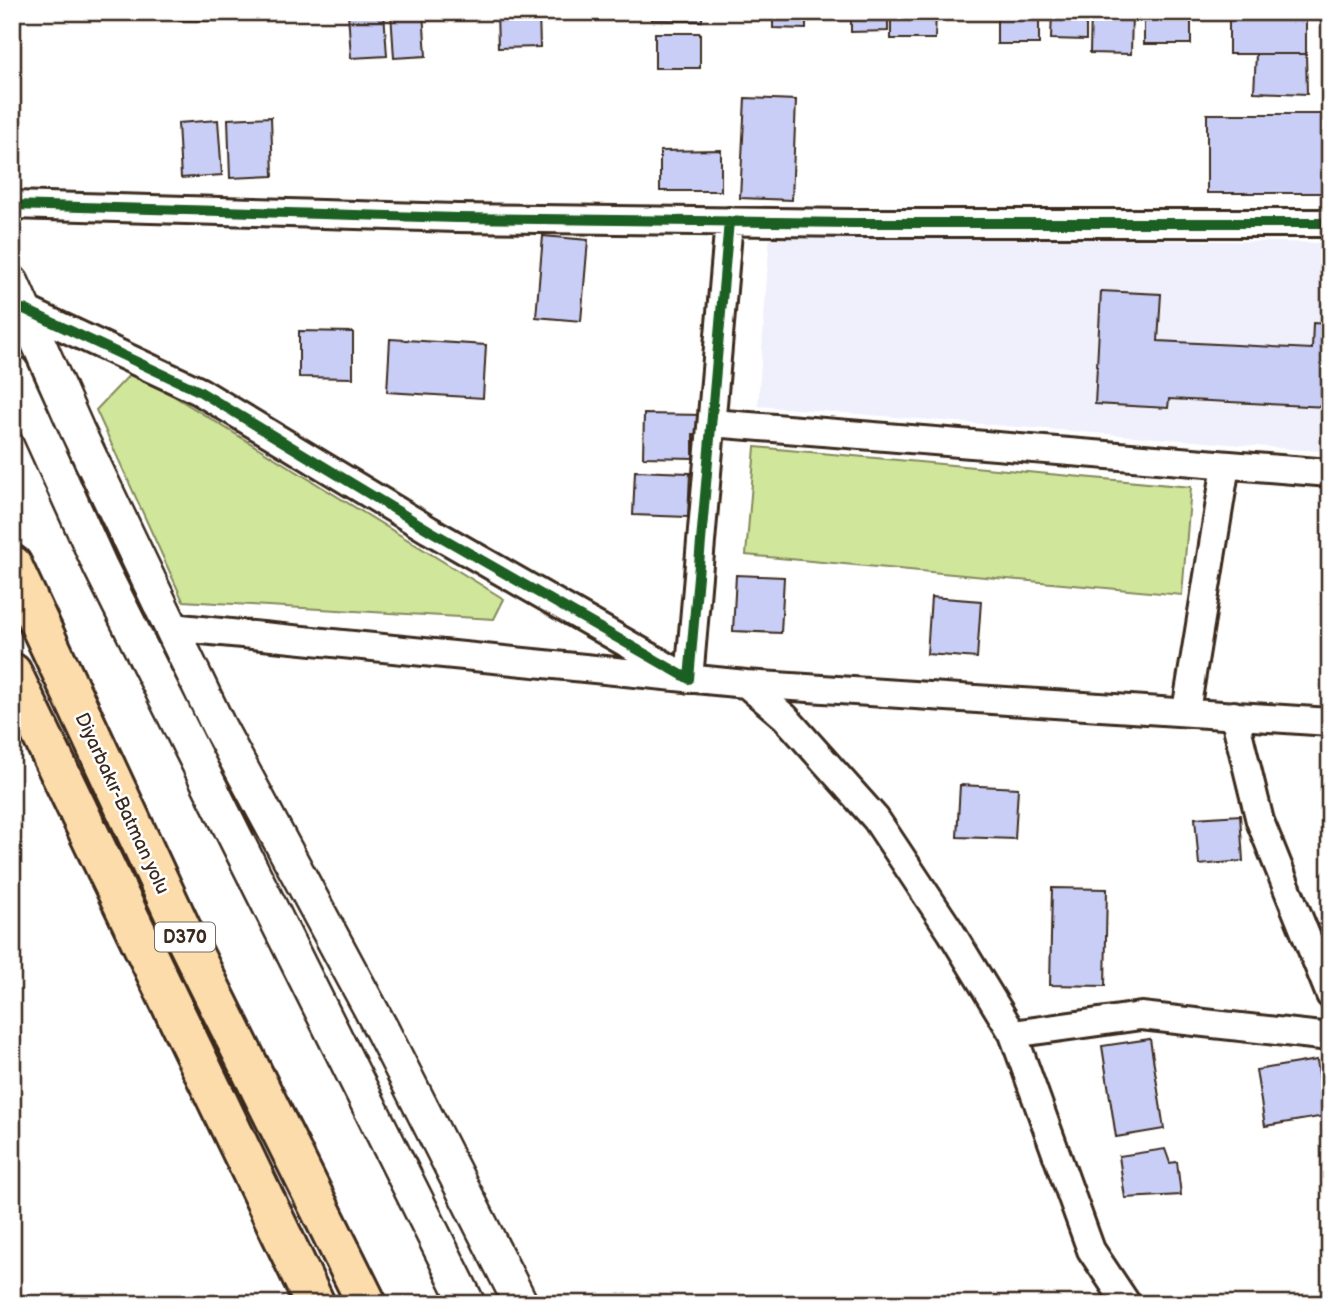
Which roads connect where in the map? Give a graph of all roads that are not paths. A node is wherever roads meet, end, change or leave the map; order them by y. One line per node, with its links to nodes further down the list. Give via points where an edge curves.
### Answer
1 (12, 205): 2 (street)
2 (729, 221): 3 (street); 6 (street)
3 (1330, 223)
4 (18, 296): 10 (street); 12 (street, via 199,391 429,530)
5 (12, 372): 22 (street, via 100,566)
6 (712, 423): 7 (street); 12 (street)
7 (1226, 465): 8 (street); 14 (street)
8 (1330, 474)
9 (12, 565): 21 (highway, Diyarbakır-Batman yolu / D370, via 185,937)
10 (171, 627): 12 (street); 23 (street)
11 (12, 673): 20 (highway, D370)
12 (689, 678): 13 (street)
13 (746, 684): 14 (street); 18 (street, via 785,717 876,819)
14 (1186, 712): 15 (street)
15 (1234, 715): 16 (street); 17 (street, via 1261,821)
16 (1330, 722)
17 (1330, 995)
18 (1013, 1034): 19 (street, via 1141,1016); 24 (street, via 1091,1250)
19 (1330, 1037)
20 (316, 1304)
21 (368, 1304)
22 (468, 1304)
23 (521, 1304)
24 (1127, 1304)

